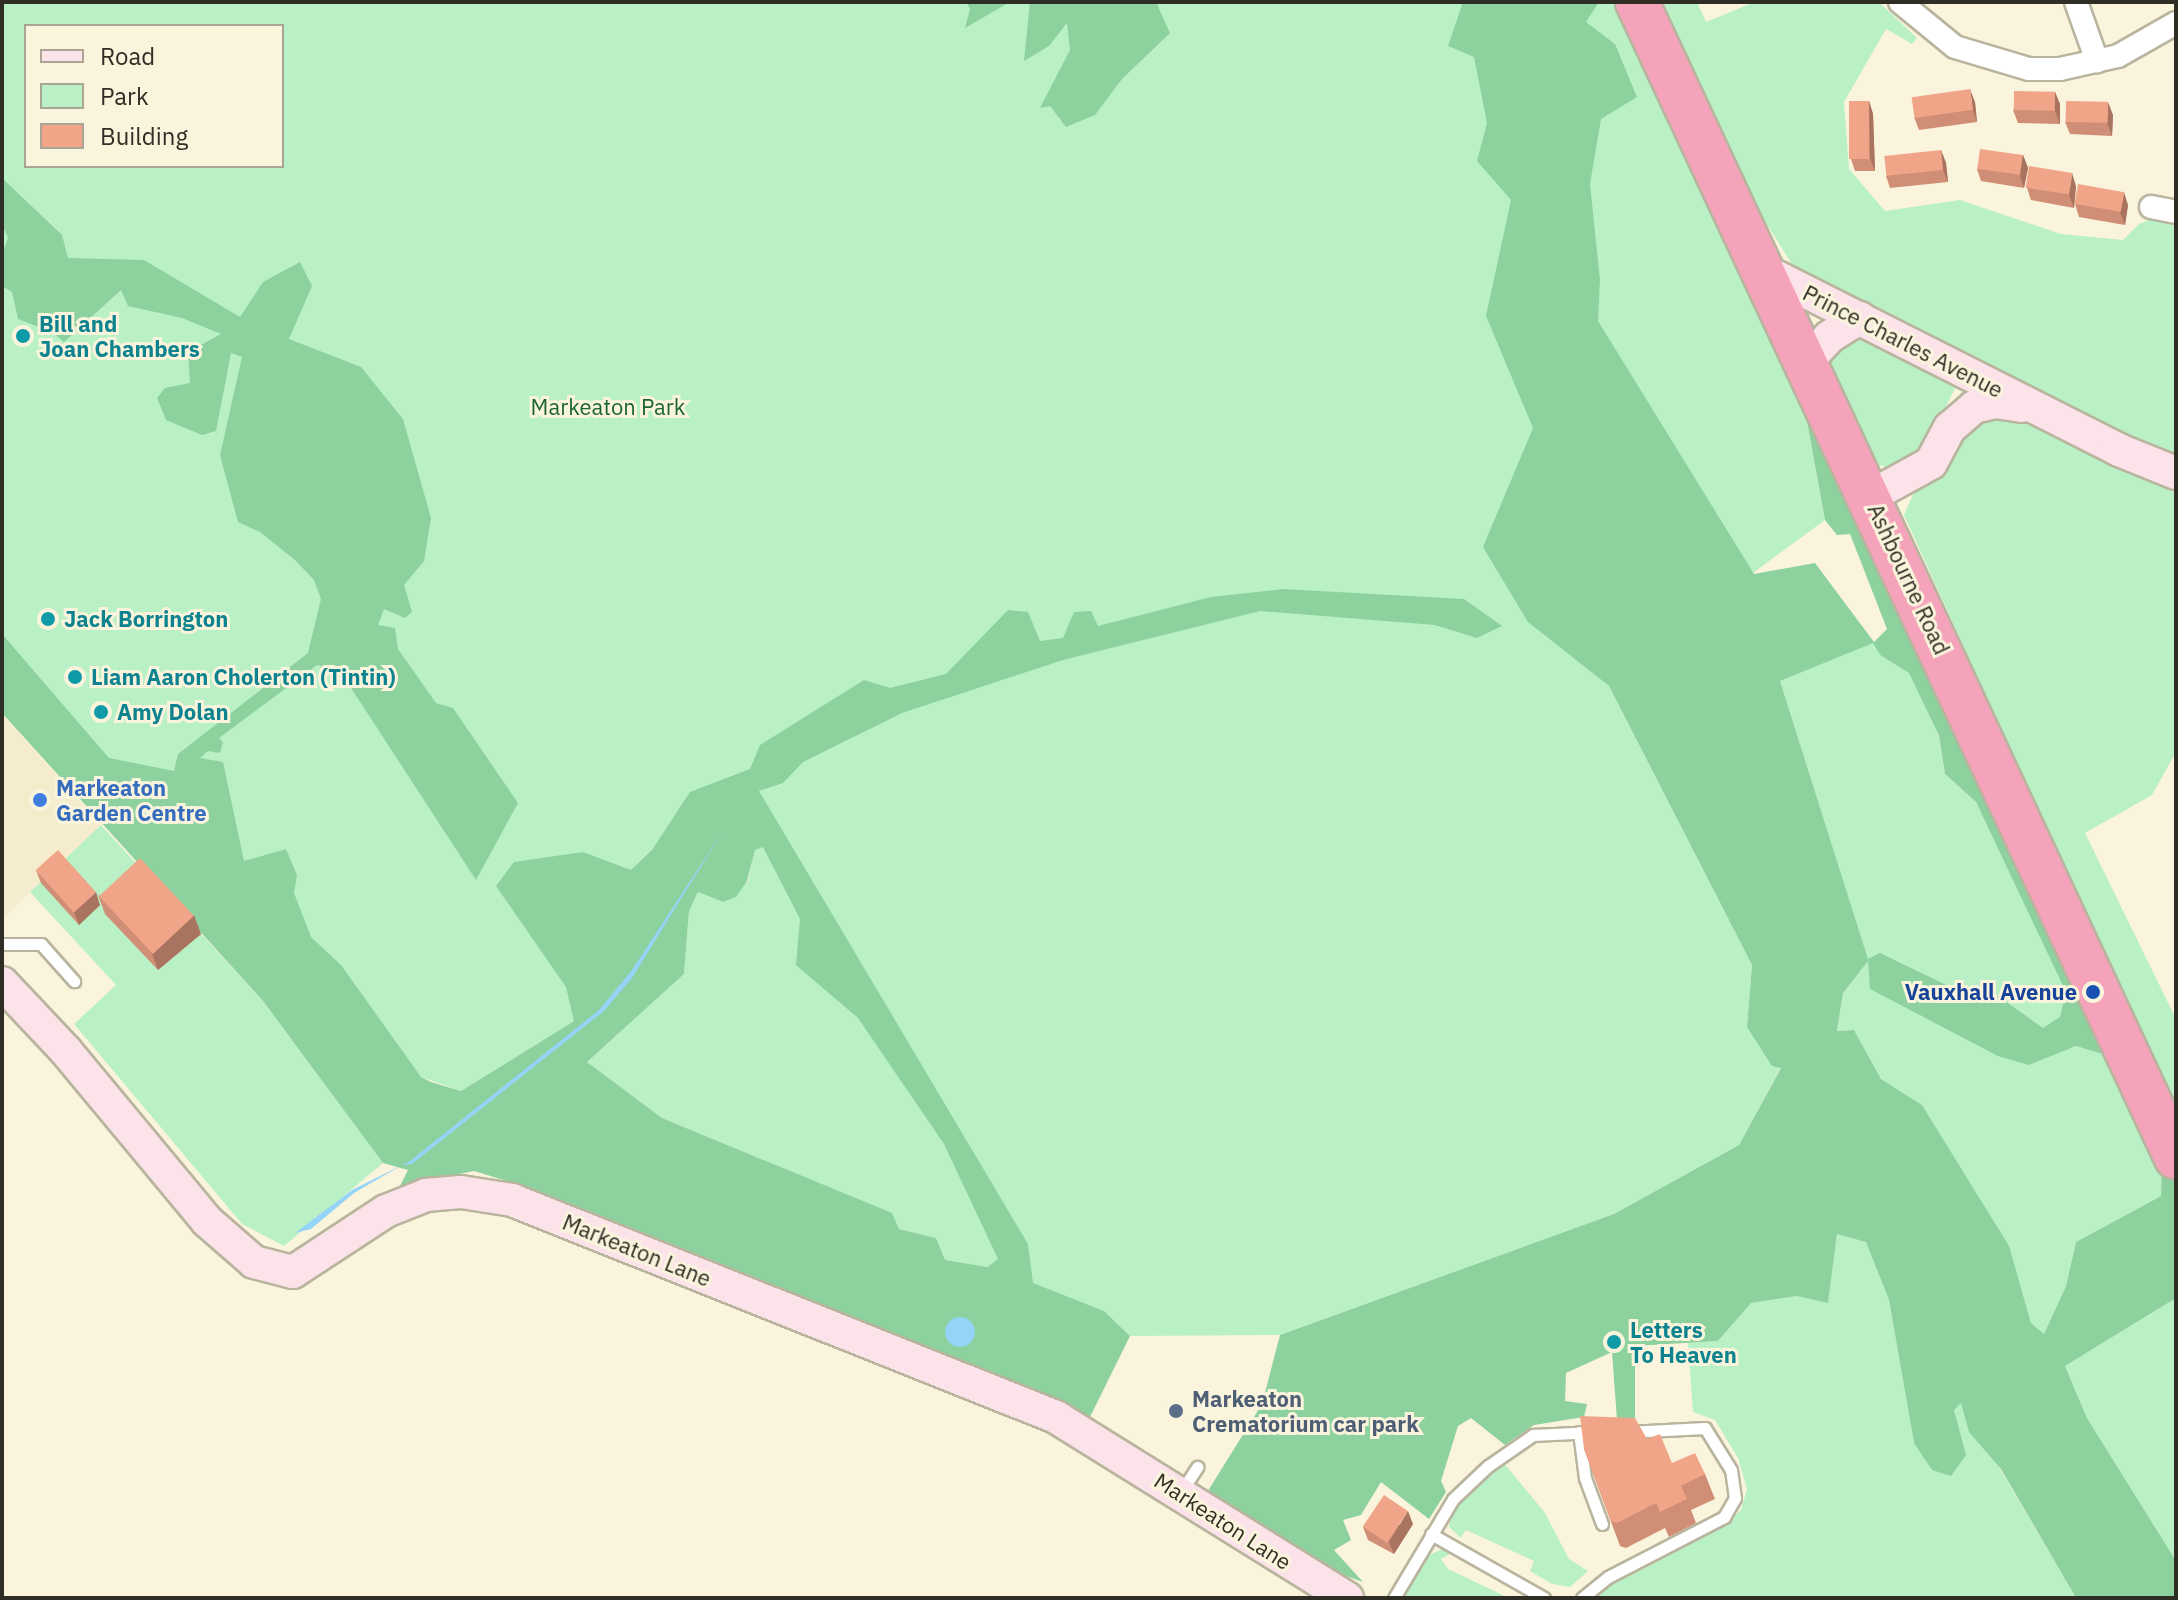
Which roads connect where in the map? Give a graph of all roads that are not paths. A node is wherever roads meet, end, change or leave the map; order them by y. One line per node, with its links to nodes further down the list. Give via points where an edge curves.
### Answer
1 (1637, 2): 8 (highway, Ashbourne Road)
2 (1900, 2): 5 (street, via 1934,35 1995,62 2044,69)
3 (2076, 2): 5 (street)
4 (2176, 23): 5 (street, via 2134,51)
5 (2097, 61)
6 (2151, 207): 7 (street)
7 (2176, 212)
8 (1765, 271): 9 (street, Prince Charles Avenue); 10 (highway, Ashbourne Road)
9 (1859, 318): 10 (street, via 1829,337); 11 (street, Prince Charles Avenue)
10 (1807, 361): 13 (highway, Ashbourne Road)
11 (2041, 411): 12 (street, Prince Charles Avenue); 13 (street, Prince Charles Avenue, via 1996,402 1974,407 1950,428 1931,463)
12 (2176, 473)
13 (1871, 496): 17 (highway, Ashbourne Road)
14 (2, 944): 15 (lane, via 41,944)
15 (74, 981)
16 (2, 983): 21 (street, Markeaton Lane, via 66,1051 215,1230 254,1262 293,1272 386,1211 426,1195 461,1192 512,1200 1056,1417 1189,1480)
17 (2176, 1158)
18 (1579, 1432): 19 (lane, via 1585,1478); 20 (lane, via 1533,1435 1503,1455 1453,1499); 24 (lane, via 1705,1428 1736,1487 1724,1517 1608,1577)
19 (1602, 1524)
20 (1431, 1534): 22 (lane); 23 (lane)
21 (1347, 1598)
22 (1394, 1598)
23 (1544, 1598)
24 (1582, 1598)

